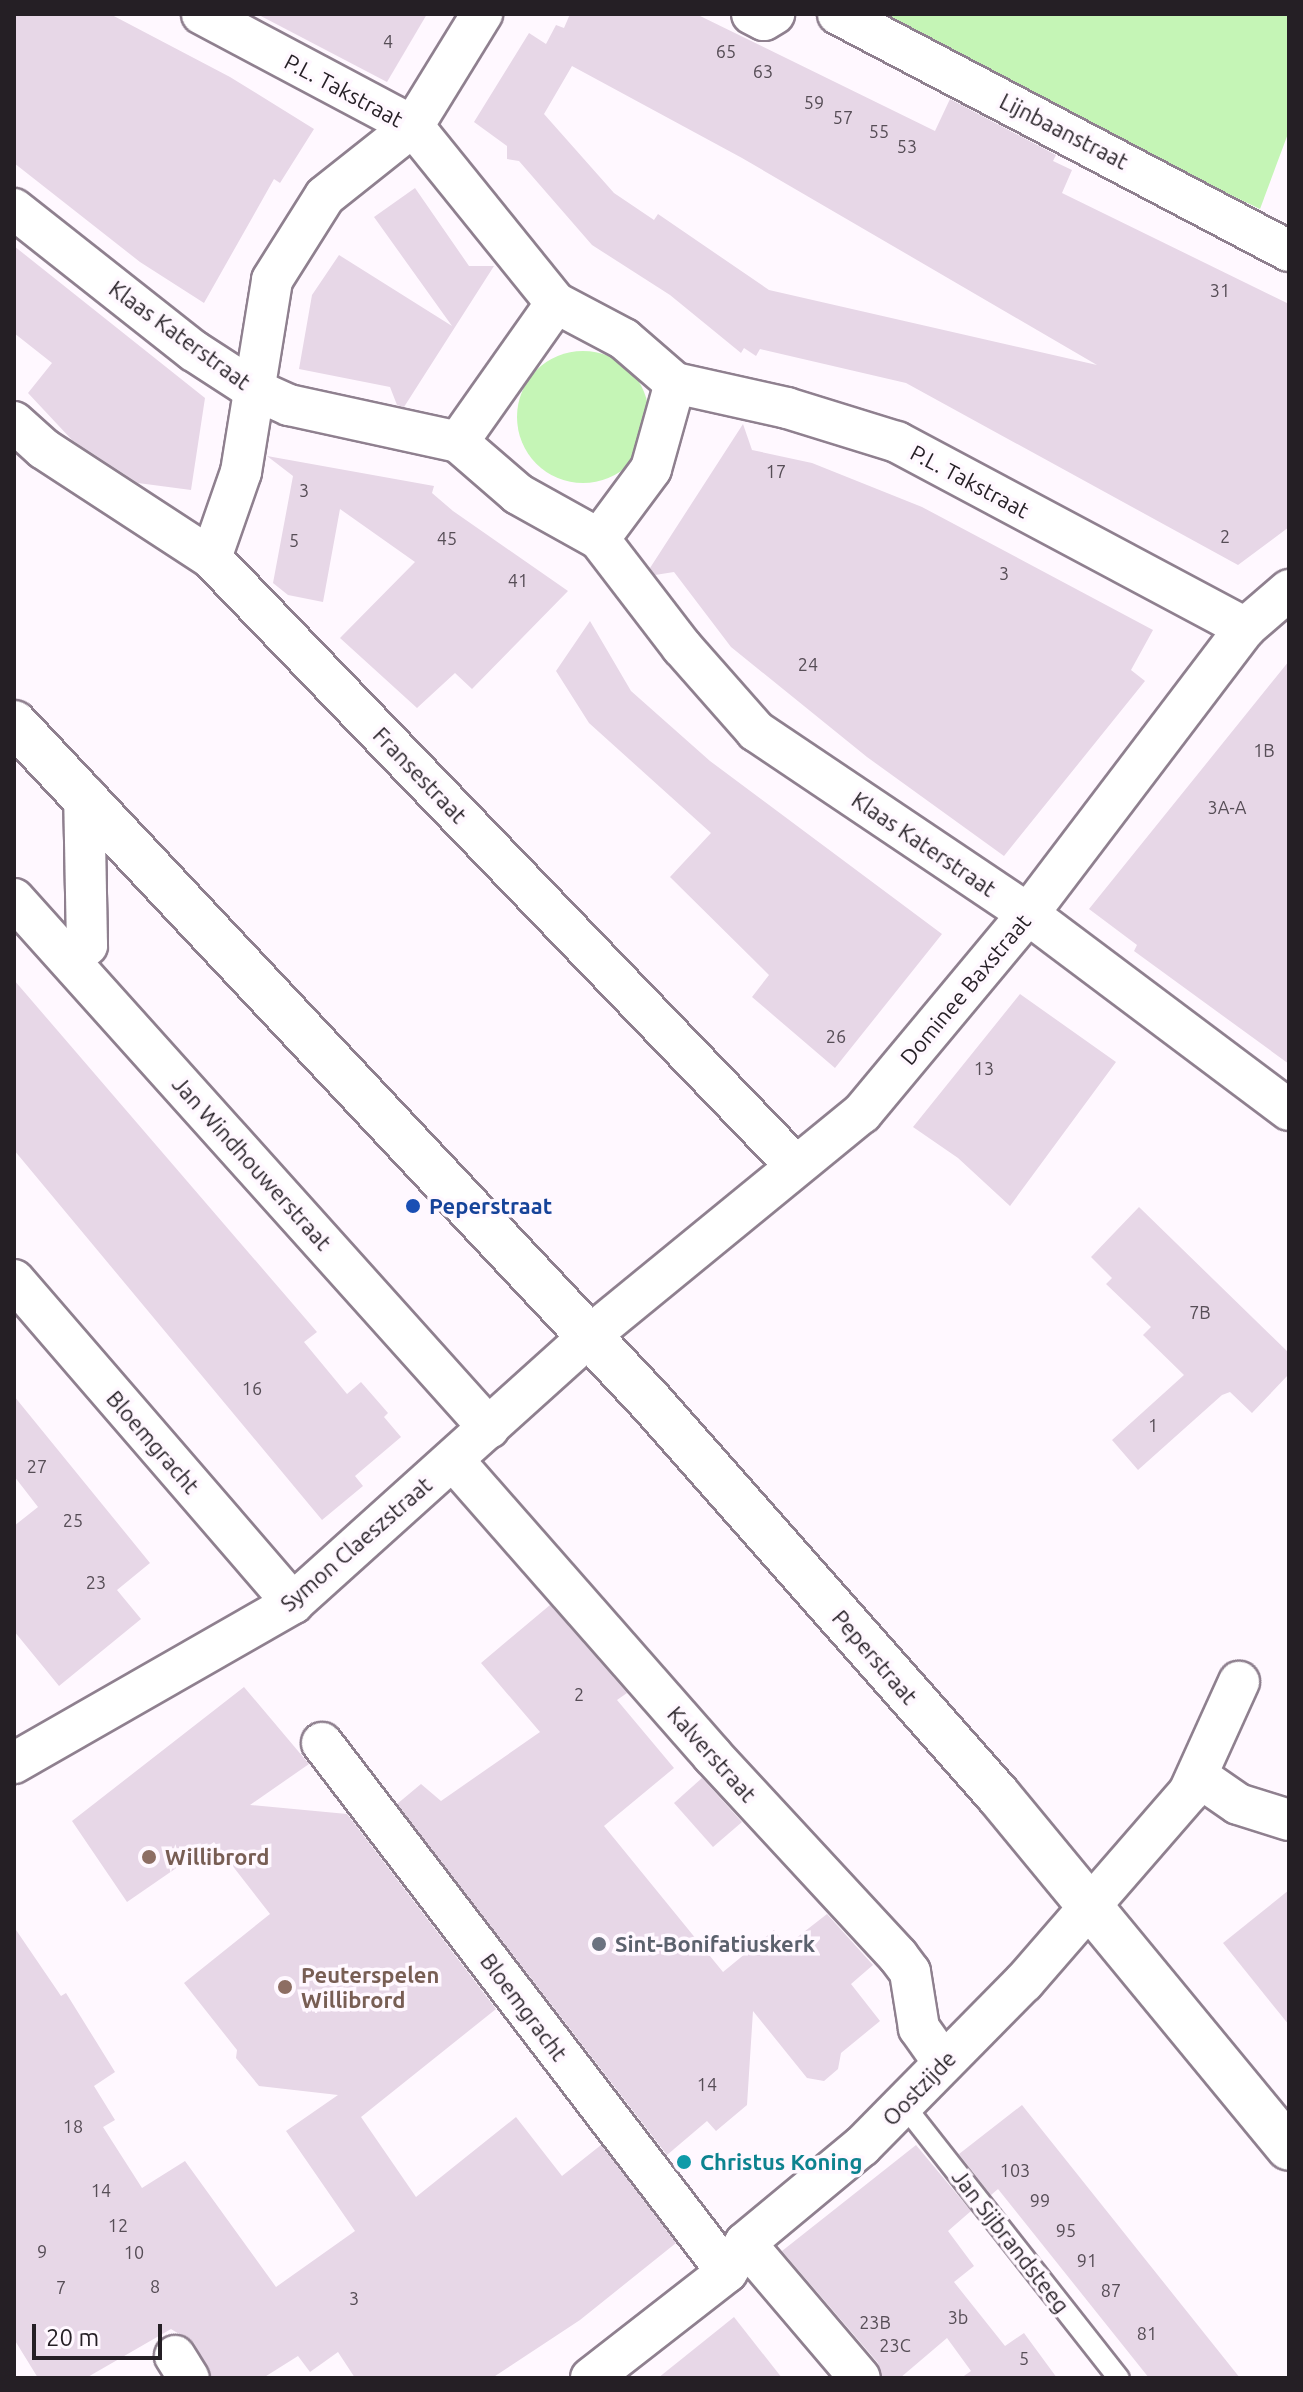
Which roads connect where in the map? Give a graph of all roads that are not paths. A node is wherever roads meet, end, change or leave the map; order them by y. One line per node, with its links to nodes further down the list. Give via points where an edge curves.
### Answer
1 (202, 14): 6 (street, P.L. Takstraat)
2 (482, 14): 6 (street)
3 (752, 14): 4 (street, via 764,20)
4 (774, 14)
5 (838, 14): 8 (street, Lijnbaanstraat)
6 (413, 126): 9 (street, P.L. Takstraat); 11 (street, via 325,196 272,280)
7 (14, 209): 11 (street, Klaas Katerstraat, via 194,351)
8 (1289, 251)
9 (556, 303): 10 (street, via 624,339); 13 (street)
10 (675, 383): 14 (street, via 651,469); 16 (street, P.L. Takstraat, via 787,408 897,442)
11 (251, 388): 13 (street, Klaas Katerstraat, via 289,405); 15 (street, via 241,472)
12 (14, 422): 15 (street, Fransestraat, via 44,449)
13 (458, 442): 14 (street, via 518,494)
14 (599, 539): 20 (street, Klaas Katerstraat, via 682,647 756,731)
15 (211, 558): 23 (street, Fransestraat)
16 (1274, 608): 20 (street, Dominee Baxstraat)
17 (14, 723): 18 (street, Peperstraat)
18 (84, 795): 21 (street, via 87,945); 25 (street, Peperstraat)
19 (14, 899): 21 (street, Jan Windhouwerstraat)
20 (1028, 914): 22 (street, Klaas Katerstraat); 23 (street, Dominee Baxstraat, via 862,1113)
21 (70, 959): 26 (street, Jan Windhouwerstraat)
22 (1289, 1110)
23 (794, 1164): 25 (street, Dominee Baxstraat)
24 (14, 1280): 28 (street, Bloemgracht)
25 (588, 1337): 26 (street, Symon Claeszstraat); 34 (street, Peperstraat, via 966,1760)
26 (489, 1428): 27 (street, Symon Claeszstraat)
27 (453, 1460): 28 (street, Symon Claeszstraat); 35 (street, Kalverstraat, via 712,1755 898,1956 910,1972 919,2028)
28 (293, 1603): 31 (street, Symon Claeszstraat)
29 (1239, 1682): 32 (street, Oostzijde)
30 (322, 1743): 38 (street, Bloemgracht)
31 (14, 1763)
32 (1199, 1777): 33 (street, via 1238,1804); 34 (street, Oostzijde)
33 (1289, 1820)
34 (1090, 1909): 35 (street, Oostzijde); 37 (street, Peperstraat)
35 (943, 2062): 36 (street, Oostzijde)
36 (903, 2104): 38 (street, Oostzijde); 41 (lane, Jan Sijbrandsteeg)
37 (1289, 2148)
38 (736, 2258): 39 (street, Oostzijde); 40 (street)
39 (591, 2378)
40 (860, 2378)
41 (1119, 2378)

